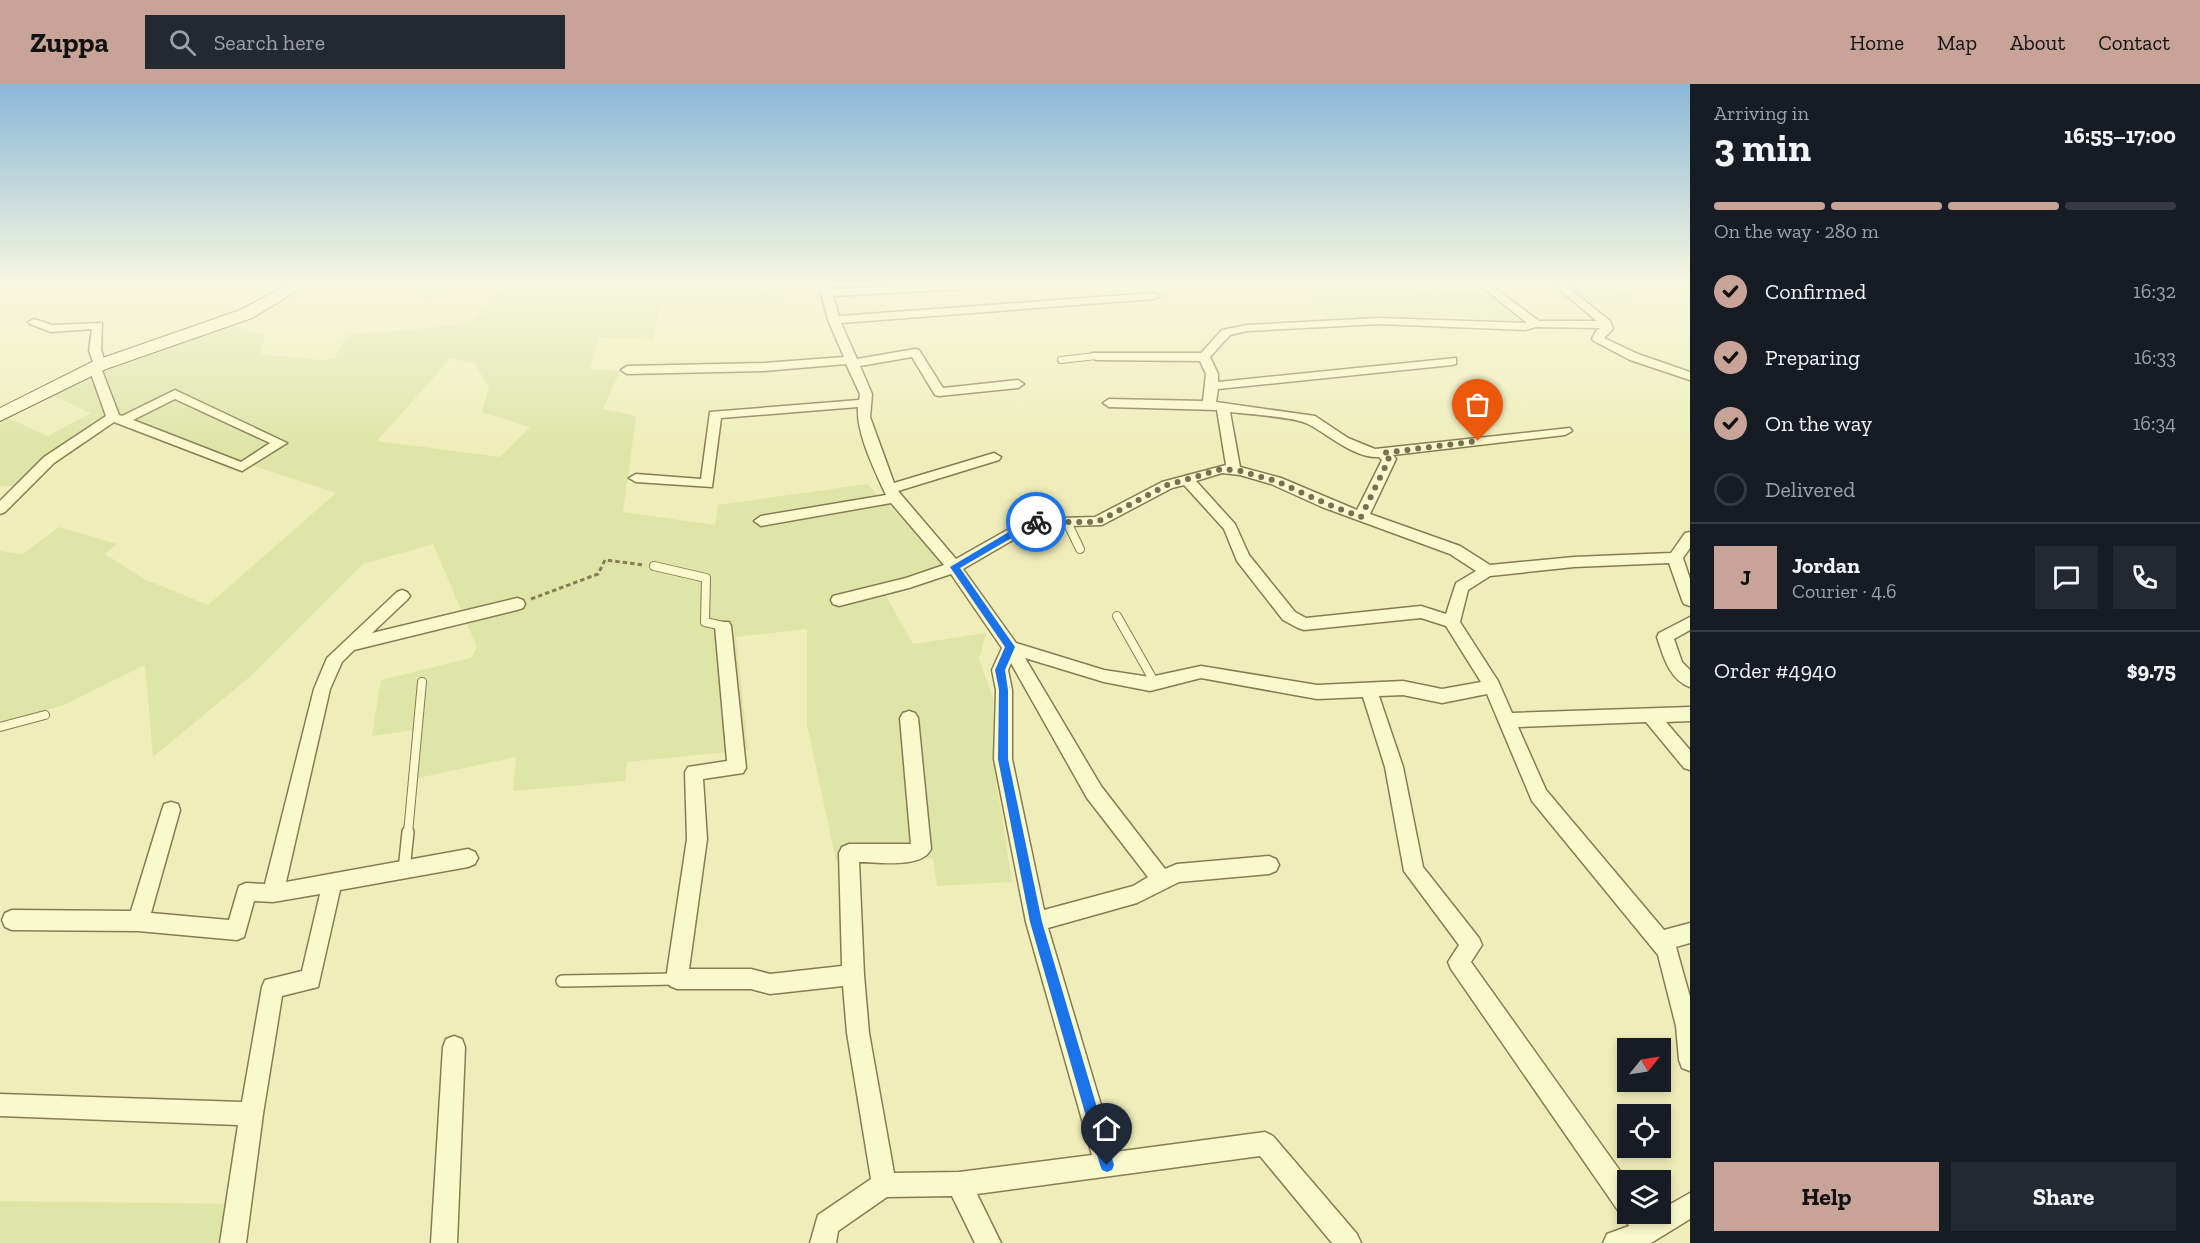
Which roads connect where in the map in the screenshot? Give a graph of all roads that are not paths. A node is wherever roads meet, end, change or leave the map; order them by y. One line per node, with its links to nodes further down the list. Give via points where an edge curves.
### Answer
1 (96, 339): 11 (street)
2 (174, 339): 11 (street)
3 (842, 339): 10 (street)
4 (1220, 339): 7 (street)
5 (1598, 339): 13 (street, via 1634,357)
6 (1096, 356): 7 (street); 8 (lane)
7 (1204, 357): 15 (street, via 1212,374)
8 (1062, 360)
9 (1452, 361): 15 (street)
10 (851, 362): 12 (street); 14 (street, via 915,353 939,392); 16 (street, via 866,394)
11 (97, 366): 20 (street); 21 (street)
12 (627, 370)
13 (1690, 376)
14 (1018, 384)
15 (1212, 386): 18 (street)
16 (865, 403): 26 (street, via 715,415 707,484); 28 (street, via 864,417)
17 (1109, 403): 18 (street)
18 (1209, 405): 19 (street)
19 (1223, 407): 23 (street, via 1310,418 1343,441); 25 (street)
20 (0, 415)
21 (118, 418): 21 (street, via 242,467 280,443 175,394); 29 (street, via 50,460)
22 (1565, 431): 23 (street)
23 (1383, 453): 30 (street, via 1389,459)
24 (994, 457): 28 (street)
25 (1233, 470): 27 (street, via 1222,469); 30 (street, via 1276,481)
26 (636, 478)
27 (1186, 479): 32 (street, via 1097,522); 44 (street, via 1230,527 1242,557 1289,616 1304,624 1421,612)
28 (892, 494): 31 (street); 37 (street)
29 (0, 508)
30 (1361, 517): 38 (street, via 1455,550)
31 (761, 521)
32 (1067, 522): 34 (lane); 37 (street, via 1032,522)
33 (1690, 537): 35 (street)
34 (1080, 549)
35 (1675, 558): 38 (street); 41 (street)
36 (654, 567): 46 (lane, via 706,578 705,622)
37 (954, 567): 40 (street); 48 (street)
38 (1487, 571): 44 (street, via 1461,587)
39 (402, 596): 47 (street)
40 (839, 600)
41 (1690, 600)
42 (517, 604): 47 (street)
43 (1117, 616): 51 (lane)
44 (1452, 622): 52 (street)
45 (1690, 623): 49 (street, via 1665,638 1675,665)
46 (723, 626): 74 (street, via 738,768 694,772 697,839)
47 (348, 645): 67 (street, via 335,658 322,690)
48 (1010, 647): 51 (street, via 1104,676); 65 (street, via 1095,792); 70 (street, via 1000,670 1004,690 1003,759)
49 (1690, 680)
50 (422, 682): 64 (lane)
51 (1155, 683): 53 (street, via 1201,672 1317,692)
52 (1492, 686): 53 (street, via 1442,696 1403,688); 58 (street)
53 (1369, 690): 83 (street, via 1394,767 1414,871 1472,945 1458,962)
54 (1690, 714): 55 (street)
55 (1650, 715): 58 (street); 60 (street)
56 (45, 716): 59 (lane)
57 (909, 718): 73 (street, via 921,849 915,853 849,854)
58 (1505, 720): 72 (street, via 1539,795)
59 (0, 727)
60 (1690, 763)
61 (171, 810): 69 (street)
62 (468, 858): 64 (street)
63 (1269, 865): 65 (street, via 1177,873)
64 (404, 871): 66 (street)
65 (1162, 880): 70 (street, via 1137,894)
66 (332, 883): 67 (street); 79 (street, via 311,980 273,987)
67 (273, 893): 69 (street, via 246,892 237,930)
68 (12, 920): 69 (street)
69 (138, 921)
70 (1036, 922): 80 (street)
71 (1690, 933): 72 (street)
72 (1660, 941): 77 (street, via 1667,950 1687,1026)
73 (853, 975): 74 (street, via 770,984 751,979); 82 (street, via 858,1033)
74 (677, 978): 75 (lane)
75 (562, 981)
76 (454, 1047): 88 (street)
77 (1690, 1060)
78 (0, 1105): 79 (street)
79 (251, 1114): 87 (street)
80 (1107, 1165): 81 (street); 91 (street, via 1265,1144)
81 (959, 1184): 82 (street); 90 (street)
82 (884, 1185): 89 (street, via 827,1224)
83 (1617, 1187)
84 (1690, 1205): 85 (street)
85 (1671, 1212)
86 (1640, 1224): 92 (street)
87 (233, 1243)
88 (444, 1243)
89 (823, 1243)
90 (988, 1243)
91 (1348, 1243)
92 (1617, 1243)

